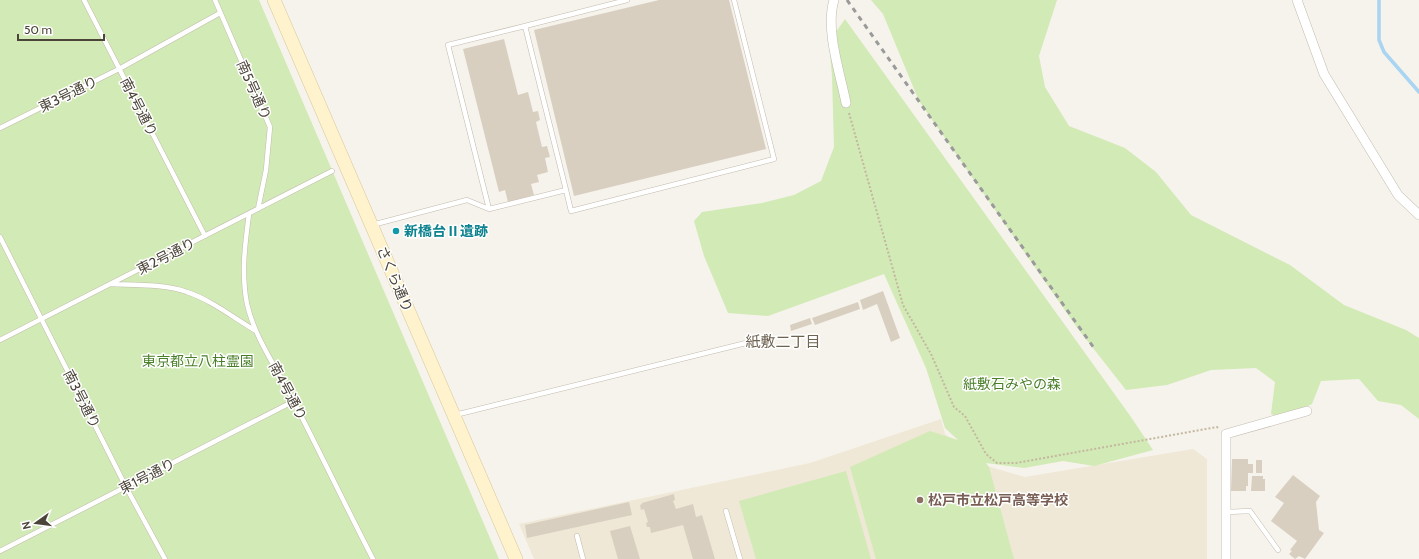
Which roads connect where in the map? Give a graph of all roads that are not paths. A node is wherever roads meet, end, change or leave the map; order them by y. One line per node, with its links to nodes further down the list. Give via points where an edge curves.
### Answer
1 (84, 0): 10 (lane, 南4号通り)
2 (215, 0): 8 (lane, 南5号通り)
3 (274, 0): 19 (street, さくら通り)
4 (627, 0): 9 (lane)
5 (734, 0): 14 (lane, via 774,159 571,211)
6 (1297, 0): 18 (street, via 1324,74 1398,195)
7 (832, 2): 11 (street, via 830,20)
8 (220, 13): 10 (lane, 東3号通り); 15 (lane, 南5号通り, via 270,127 266,170)
9 (525, 26): 14 (lane); 16 (lane, via 448,45)
10 (119, 69): 12 (lane, 東3号通り); 20 (lane, 南4号通り)
11 (846, 103)
12 (0, 128)
13 (332, 171): 15 (lane, 東2号通り)
14 (566, 190): 16 (lane)
15 (258, 209): 17 (lane, 東2号通り)
16 (489, 209): 19 (lane, via 467,200)
17 (249, 214): 20 (lane, 東2号通り); 24 (lane, 南4号通り, via 243,255 243,279)
18 (1419, 215)
19 (371, 225): 29 (street, さくら通り)
20 (205, 236): 22 (lane, 東2号通り)
21 (0, 237): 23 (lane, 南3号通り)
22 (110, 284): 23 (lane, 東2号通り); 24 (lane, via 160,287 186,292 210,303)
23 (42, 319): 25 (lane, 東2号通り); 30 (lane, 南3号通り)
24 (256, 331): 27 (lane, 南4号通り)
25 (0, 340)
26 (750, 342): 29 (lane)
27 (294, 401): 30 (lane, 東1号通り); 37 (lane, 南4号通り)
28 (1307, 411): 32 (street, via 1226,434)
29 (454, 416): 38 (street, さくら通り)
30 (126, 487): 35 (lane, 東1号通り); 36 (lane, 南3号通り)
31 (726, 511): 40 (lane)
32 (1226, 512): 34 (lane, via 1250,512); 41 (street)
33 (577, 536): 39 (lane)
34 (1278, 550)
35 (0, 551)
36 (165, 559)
37 (372, 559)
38 (516, 559)
39 (583, 559)
40 (740, 559)
41 (1226, 559)

